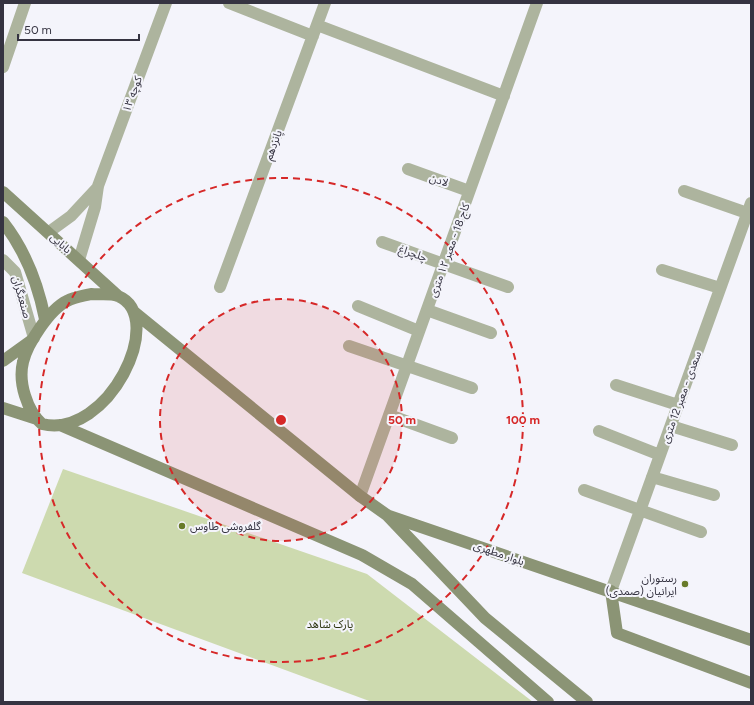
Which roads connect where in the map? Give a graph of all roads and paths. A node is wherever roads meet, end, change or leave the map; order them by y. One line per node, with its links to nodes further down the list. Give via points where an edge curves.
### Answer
1 (25, 3): 7 (street)
2 (166, 3): 10 (street, کوچه ۱۳)
3 (229, 3): 6 (street)
4 (325, 3): 6 (street, پانزدهم)
5 (537, 3): 8 (street, کاج 18 - معبر ۱۲ متری)
6 (315, 31): 8 (street); 22 (street, پانزدهم)
7 (3, 67)
8 (504, 96): 11 (street, کاج 18 - معبر ۱۲ متری)
9 (408, 169): 11 (street, لادن)
10 (98, 186): 16 (street, کوچه ۱۳, via 71,216); 19 (street, کوچه ۱۳)
11 (469, 191): 20 (street, کاج 18 - معبر ۱۲ متری)
12 (684, 191): 14 (street)
13 (3, 192): 16 (main road, بابایی)
14 (749, 208): 24 (street, سعدی - معبر 12 متری)
15 (3, 222): 29 (main road, via 22,250 41,295)
16 (49, 232): 19 (main road, بابایی)
17 (382, 242): 20 (street, چلچراغ)
18 (3, 260): 32 (street, صنعتگران, via 15,272)
19 (79, 260): 25 (main road, بابایی)
20 (443, 264): 23 (street, چلچراغ); 27 (street, کاج 18 - معبر ۱۲ متری)
21 (662, 270): 24 (street)
22 (220, 287)
23 (508, 287)
24 (720, 288): 38 (street, سعدی - معبر 12 متری)
25 (118, 296): 28 (main road, via 128,303); 29 (main road, via 79,296 66,301)
26 (358, 306): 30 (street)
27 (427, 310): 30 (street, کاج 18 - معبر ۱۲ متری); 31 (street)
28 (134, 312): 42 (main road, via 134,348 130,362 117,386 98,407 76,422); 51 (main road)
29 (45, 319): 32 (main road)
30 (419, 331): 35 (street, کاج 18 - معبر ۱۲ متری)
31 (491, 333)
32 (34, 338): 34 (main road); 41 (main road, via 23,362 22,381 30,408)
33 (349, 346): 35 (street)
34 (3, 361)
35 (407, 365): 37 (street); 40 (street, کاج 18 - معبر ۱۲ متری)
36 (616, 385): 38 (street)
37 (472, 388)
38 (678, 405): 43 (street, سعدی - معبر 12 متری)
39 (3, 408): 41 (main road)
40 (389, 414): 45 (street); 51 (street, کاج 18 - معبر ۱۲ متری)
41 (37, 419): 42 (main road, via 42,424)
42 (60, 425): 58 (main road, via 362,554 412,584)
43 (671, 426): 46 (street); 47 (street, سعدی - معبر 12 متری)
44 (599, 431): 47 (street)
45 (452, 438)
46 (732, 446)
47 (660, 455): 48 (street, سعدی - معبر 12 متری)
48 (652, 477): 50 (street); 52 (street, سعدی - معبر 12 متری)
49 (584, 490): 52 (street)
50 (714, 495)
51 (360, 496): 53 (main road)
52 (640, 510): 54 (street); 55 (street, سعدی - معبر 12 متری)
53 (388, 516): 55 (main road, بلوار مطهری); 59 (main road, via 485,618)
54 (702, 532)
55 (611, 591): 56 (main road, بلوار مطهری); 57 (main road, via 617,633)
56 (751, 640)
57 (751, 683)
58 (548, 702)
59 (587, 702)

